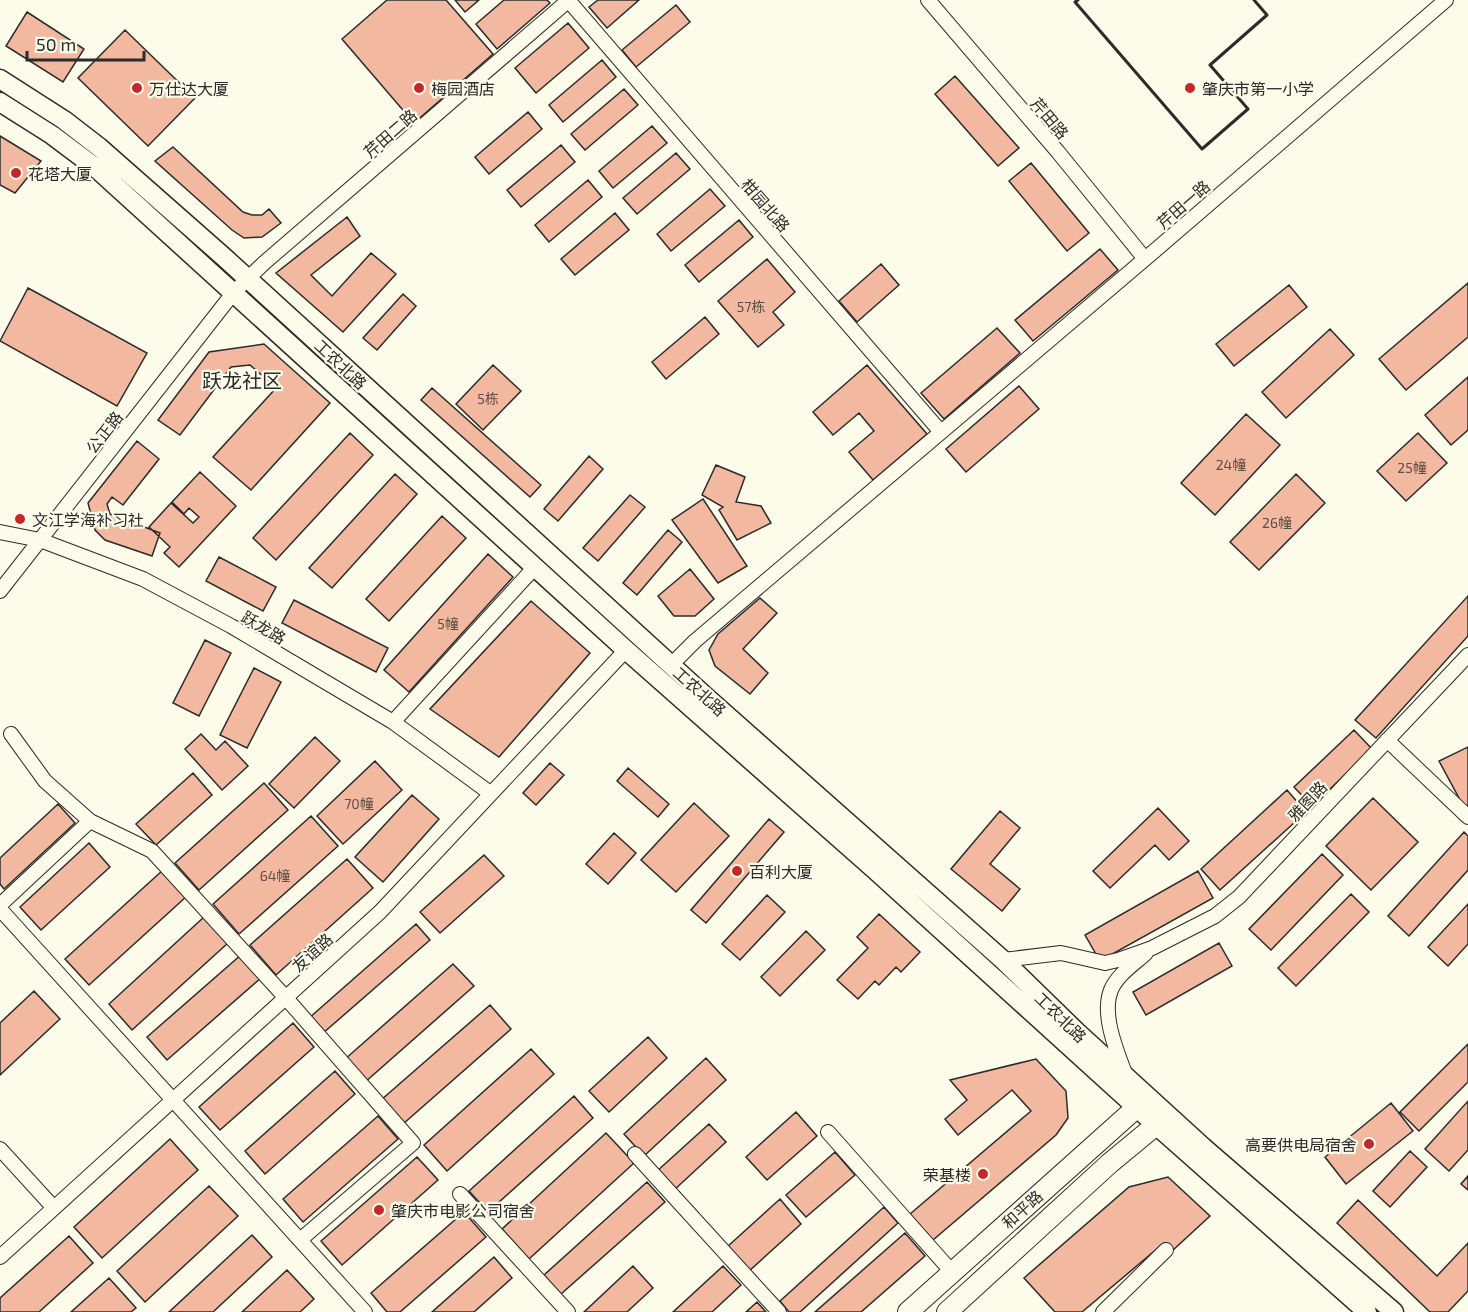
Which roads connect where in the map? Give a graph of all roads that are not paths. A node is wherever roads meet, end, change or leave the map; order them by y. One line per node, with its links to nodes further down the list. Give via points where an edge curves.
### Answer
1 (568, 0): 7 (street, 芹田二路); 9 (street, 柑园北路)
2 (928, 0): 6 (street, 芹田路)
3 (1446, 0): 6 (street, 芹田一路)
4 (0, 79): 7 (street, 工农北路, via 99,147)
5 (0, 102): 8 (street, 工农北路, via 96,168)
6 (1145, 259): 9 (street, 芹田一路)
7 (249, 279): 8 (street, 芹田二路); 16 (street, 工农北路)
8 (234, 292): 11 (street, 公正路); 12 (street, 工农北路)
9 (940, 431): 16 (street, 芹田一路)
10 (0, 532): 11 (street, 跃龙路)
11 (40, 540): 13 (street, 公正路); 17 (street, 跃龙路, via 143,579)
12 (535, 567): 14 (street, 工农北路); 17 (street)
13 (0, 591)
14 (626, 650): 20 (street, 友谊路); 29 (street, 工农北路)
15 (1468, 655): 19 (street, 雅图路)
16 (670, 664): 25 (street, 工农北路)
17 (393, 722): 20 (street, 跃龙路)
18 (11, 734): 22 (street, via 45,781)
19 (1387, 740): 21 (street); 24 (street, 雅图路, via 1239,897 1215,916)
20 (490, 794): 26 (street, 友谊路, via 380,912)
21 (1468, 817)
22 (90, 821): 23 (street); 26 (street, via 152,851)
23 (0, 907): 28 (street)
24 (1152, 948): 25 (street, via 1106,963 1061,953); 27 (street, via 1121,975 1111,990 1108,1008 1112,1036)
25 (1003, 960): 27 (street, 工农北路)
26 (286, 998): 28 (street, 友谊路); 36 (street, via 413,1143)
27 (1126, 1077): 47 (street, 工农北路)
28 (174, 1100): 35 (street, 友谊路); 36 (street)
29 (1136, 1108): 30 (street, 工农北路); 39 (main road, 和平路)
30 (1155, 1125): 44 (main road, 和平路); 46 (street, 工农北路)
31 (828, 1132): 39 (street)
32 (0, 1149): 35 (street)
33 (635, 1154): 42 (street)
34 (460, 1194): 41 (street)
35 (54, 1208): 38 (street, 友谊路)
36 (300, 1240): 40 (street)
37 (1166, 1251): 45 (street)
38 (0, 1257)
39 (952, 1272): 43 (main road, 和平路)
40 (365, 1312)
41 (568, 1312)
42 (779, 1312)
43 (908, 1312)
44 (947, 1312)
45 (1103, 1312)
46 (1367, 1312)
47 (1394, 1312)

